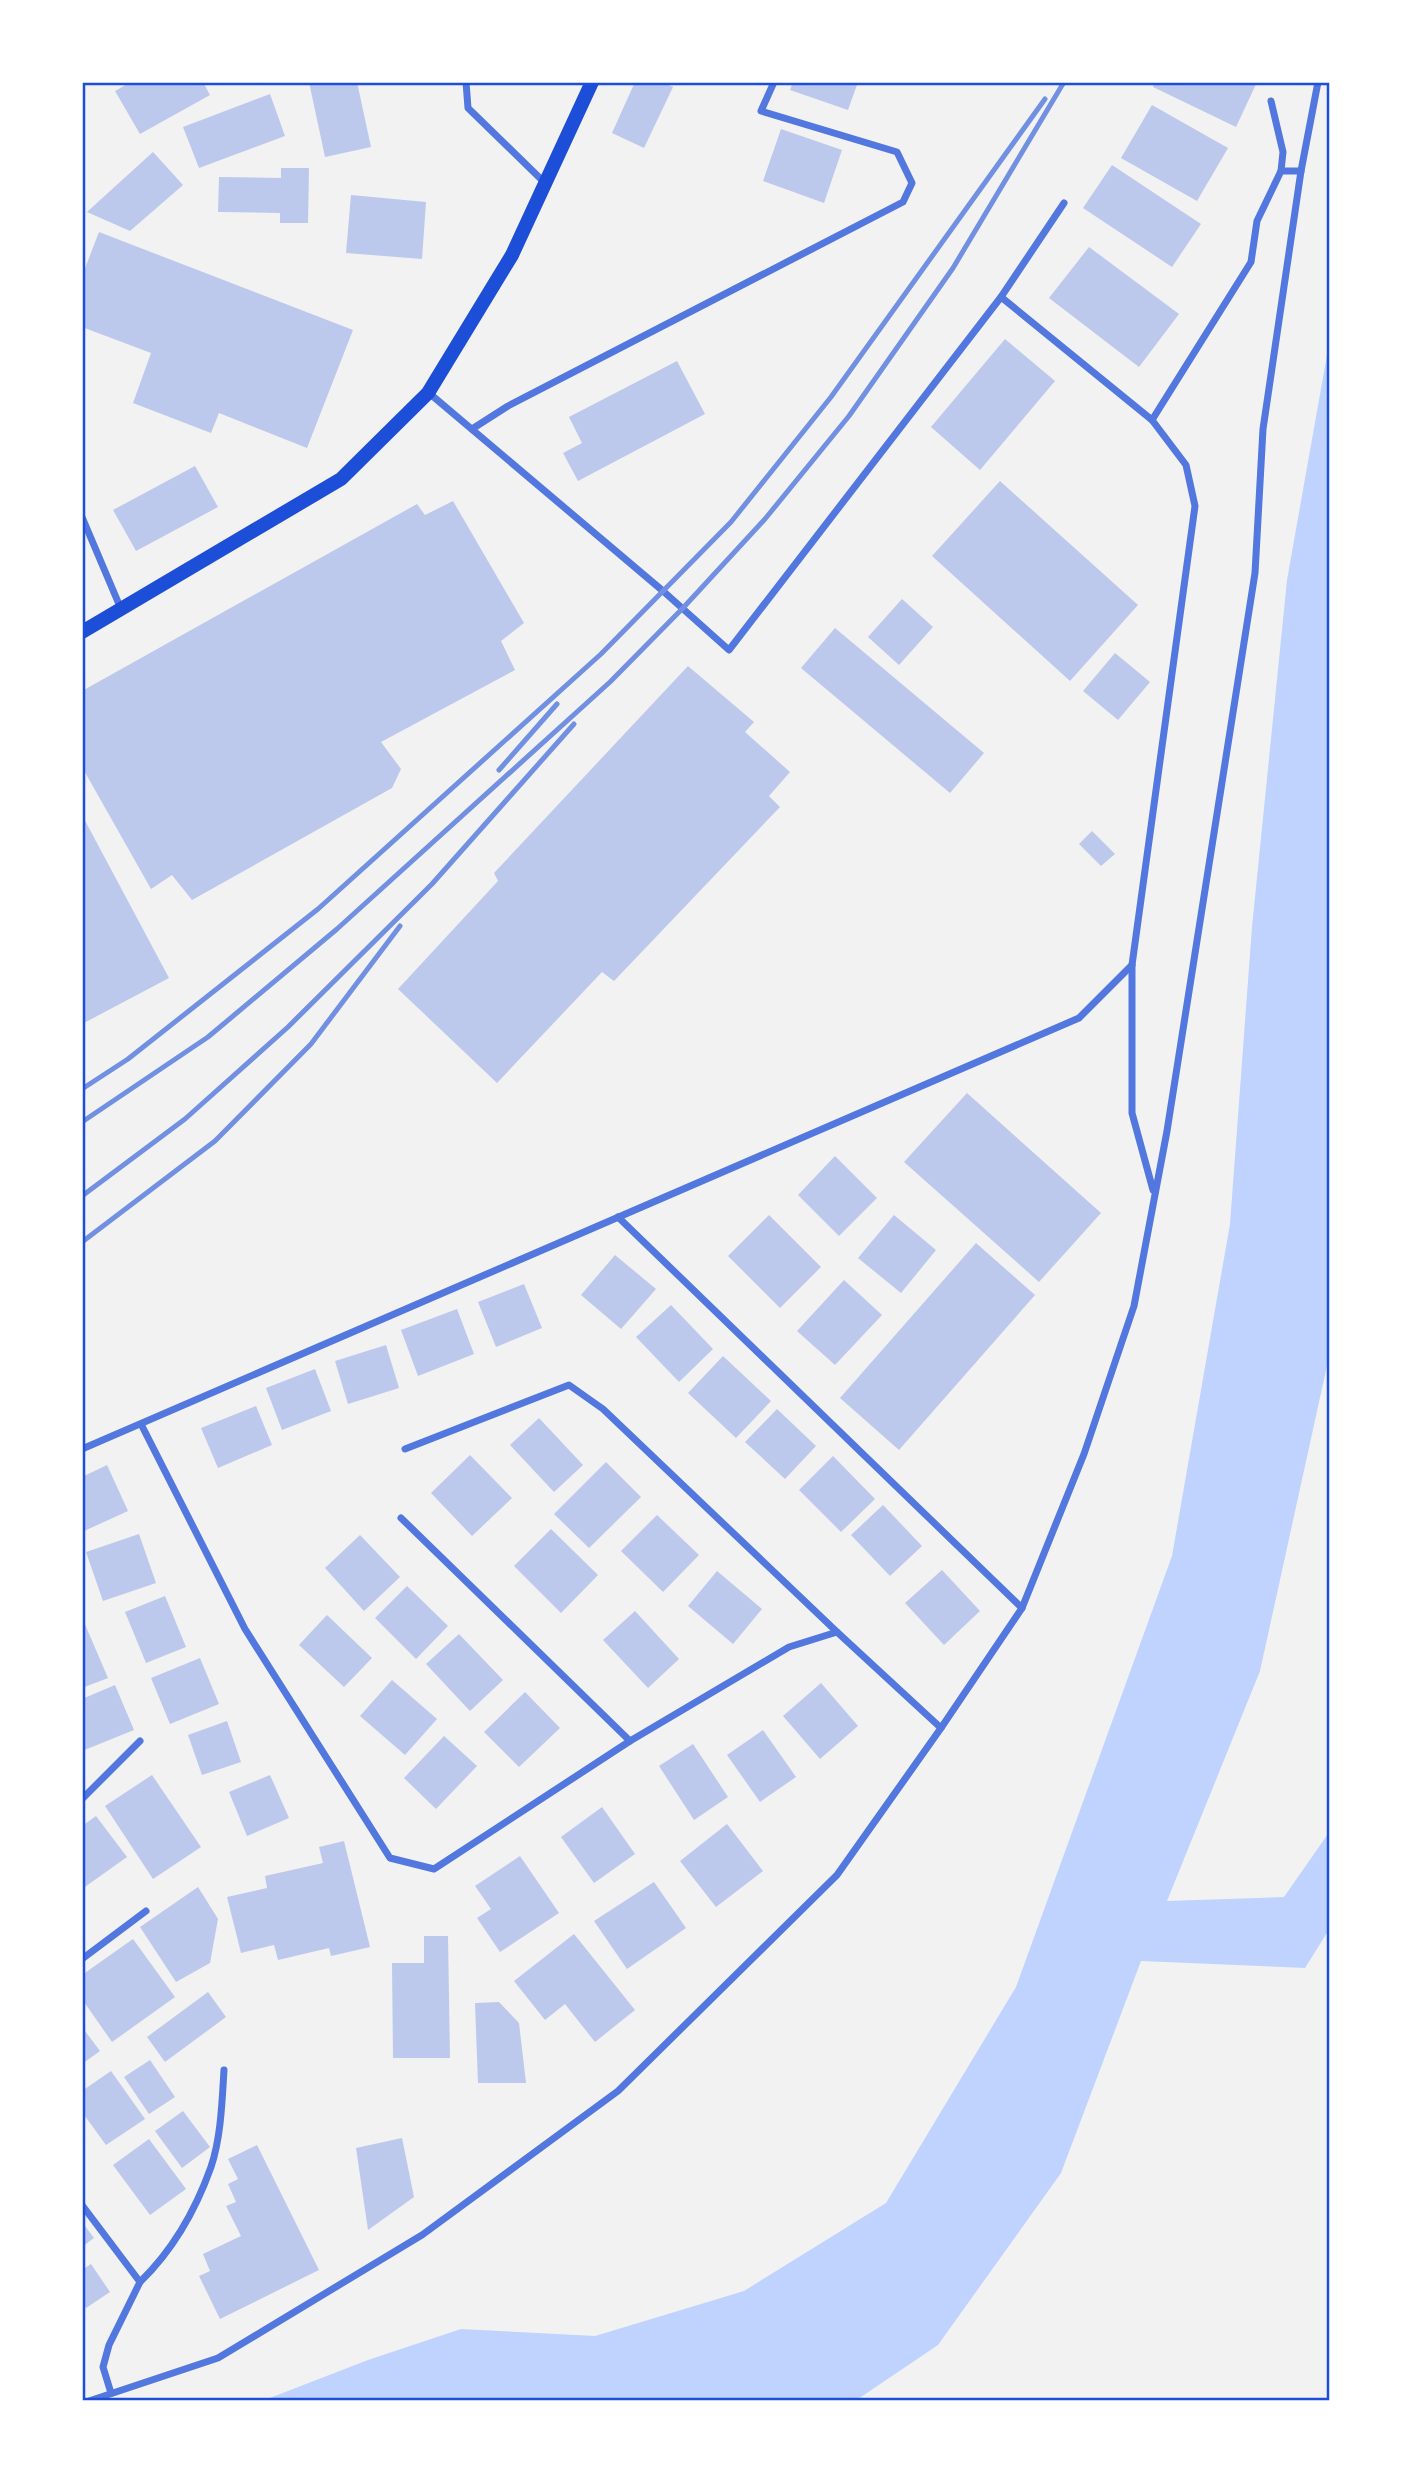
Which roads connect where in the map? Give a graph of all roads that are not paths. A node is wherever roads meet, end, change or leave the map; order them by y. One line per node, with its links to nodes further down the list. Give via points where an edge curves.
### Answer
1 (466, 82): 8 (street, via 468,108)
2 (592, 82): 8 (main road)
3 (774, 82): 13 (street, via 761,111 897,152 912,183 903,202 508,406)
4 (1318, 82): 7 (street)
5 (1271, 101): 6 (street, via 1283,152)
6 (1281, 171): 7 (street); 12 (street, via 1257,221 1251,262)
7 (1301, 171): 18 (street, via 1263,429 1255,573)
8 (546, 184): 11 (main road, via 512,255)
9 (1064, 203): 10 (street)
10 (1001, 297): 12 (street); 13 (street, via 729,650)
11 (428, 393): 13 (street); 15 (main road, via 341,479)
12 (1152, 420): 17 (street, via 1186,465 1195,506)
13 (472, 429)
14 (82, 517): 15 (street)
15 (122, 609): 16 (main road)
16 (82, 632)
17 (1132, 965): 18 (street, via 1132,1113); 19 (street, via 1079,1018)
18 (1154, 1194): 24 (street, via 1134,1306 1084,1454)
19 (618, 1217): 20 (street); 24 (street)
20 (141, 1424): 21 (street); 28 (street, via 245,1629 390,1858 434,1869)
21 (82, 1448)
22 (405, 1449): 25 (street, via 569,1385 603,1409)
23 (401, 1518): 28 (street)
24 (1022, 1608): 26 (street)
25 (837, 1632): 26 (street); 28 (street, via 789,1647)
26 (942, 1728): 35 (street, via 837,1874 618,2091 422,2235 218,2358)
27 (140, 1741): 29 (street)
28 (630, 1741)
29 (82, 1799)
30 (146, 1911): 31 (street)
31 (82, 1959)
32 (224, 2070): 34 (street, via 211,2165 189,2216 159,2263)
33 (82, 2205): 34 (street)
34 (140, 2282): 35 (street, via 103,2367)
35 (111, 2393): 36 (street)
36 (89, 2401)

